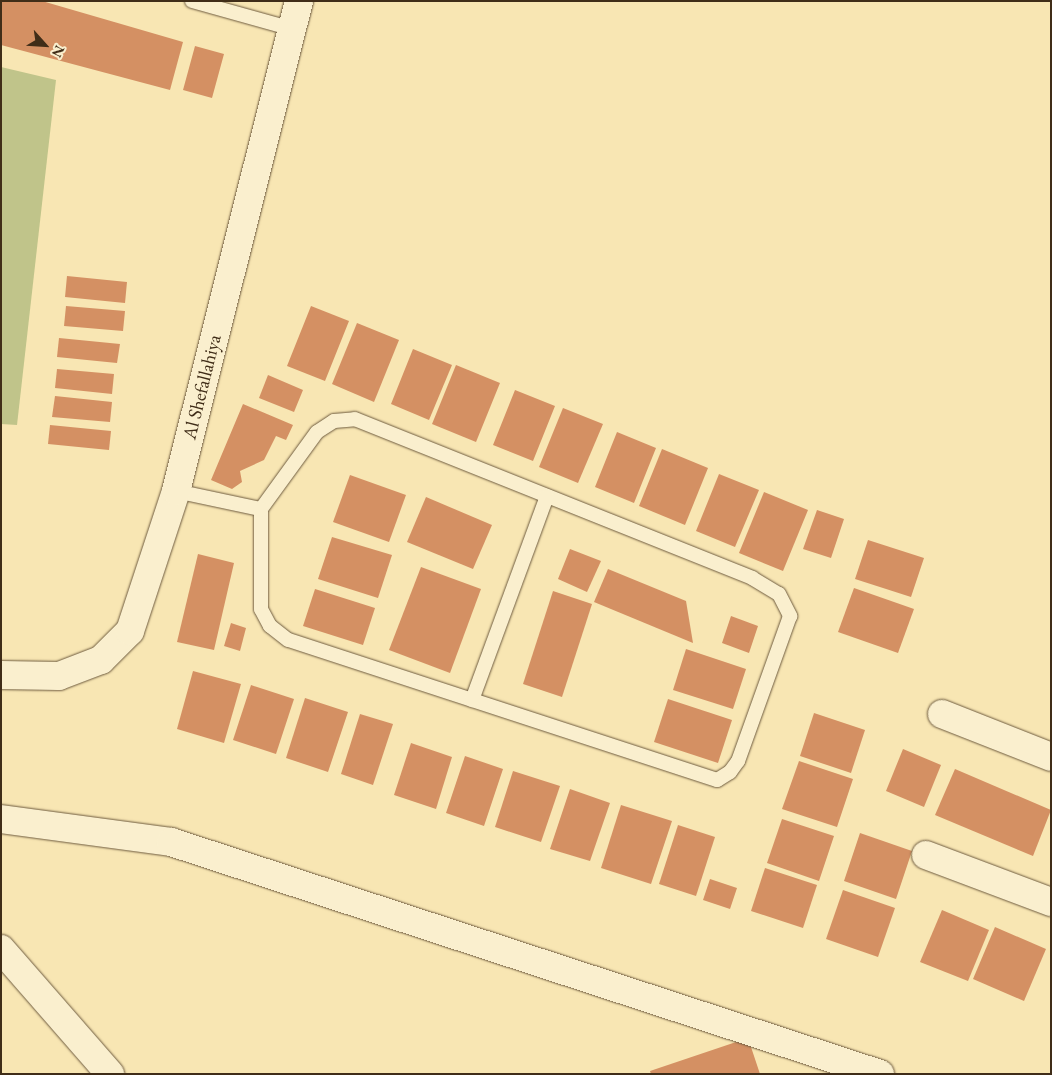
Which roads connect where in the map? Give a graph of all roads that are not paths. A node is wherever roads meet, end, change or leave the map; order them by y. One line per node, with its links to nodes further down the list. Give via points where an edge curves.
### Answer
1 (192, 1): 3 (lane)
2 (299, 1): 3 (street, Al Shefallahiya)
3 (292, 29): 4 (street, Al Shefallahiya)
4 (176, 491): 6 (lane); 7 (street, Al Shefallahiya, via 130,631 101,660 59,676)
5 (547, 496): 6 (lane, via 355,419 334,421 317,432); 8 (lane); 8 (lane, via 752,578 779,594 790,616 738,762 717,780)
6 (261, 509): 8 (lane, via 261,609 270,626 288,640)
7 (1, 675)
8 (472, 700)
9 (942, 714): 10 (street)
10 (1051, 757)
11 (1, 819): 16 (street, via 171,842)
12 (926, 855): 13 (street)
13 (1051, 902)
14 (1, 949): 15 (street)
15 (110, 1074)
16 (880, 1074)

